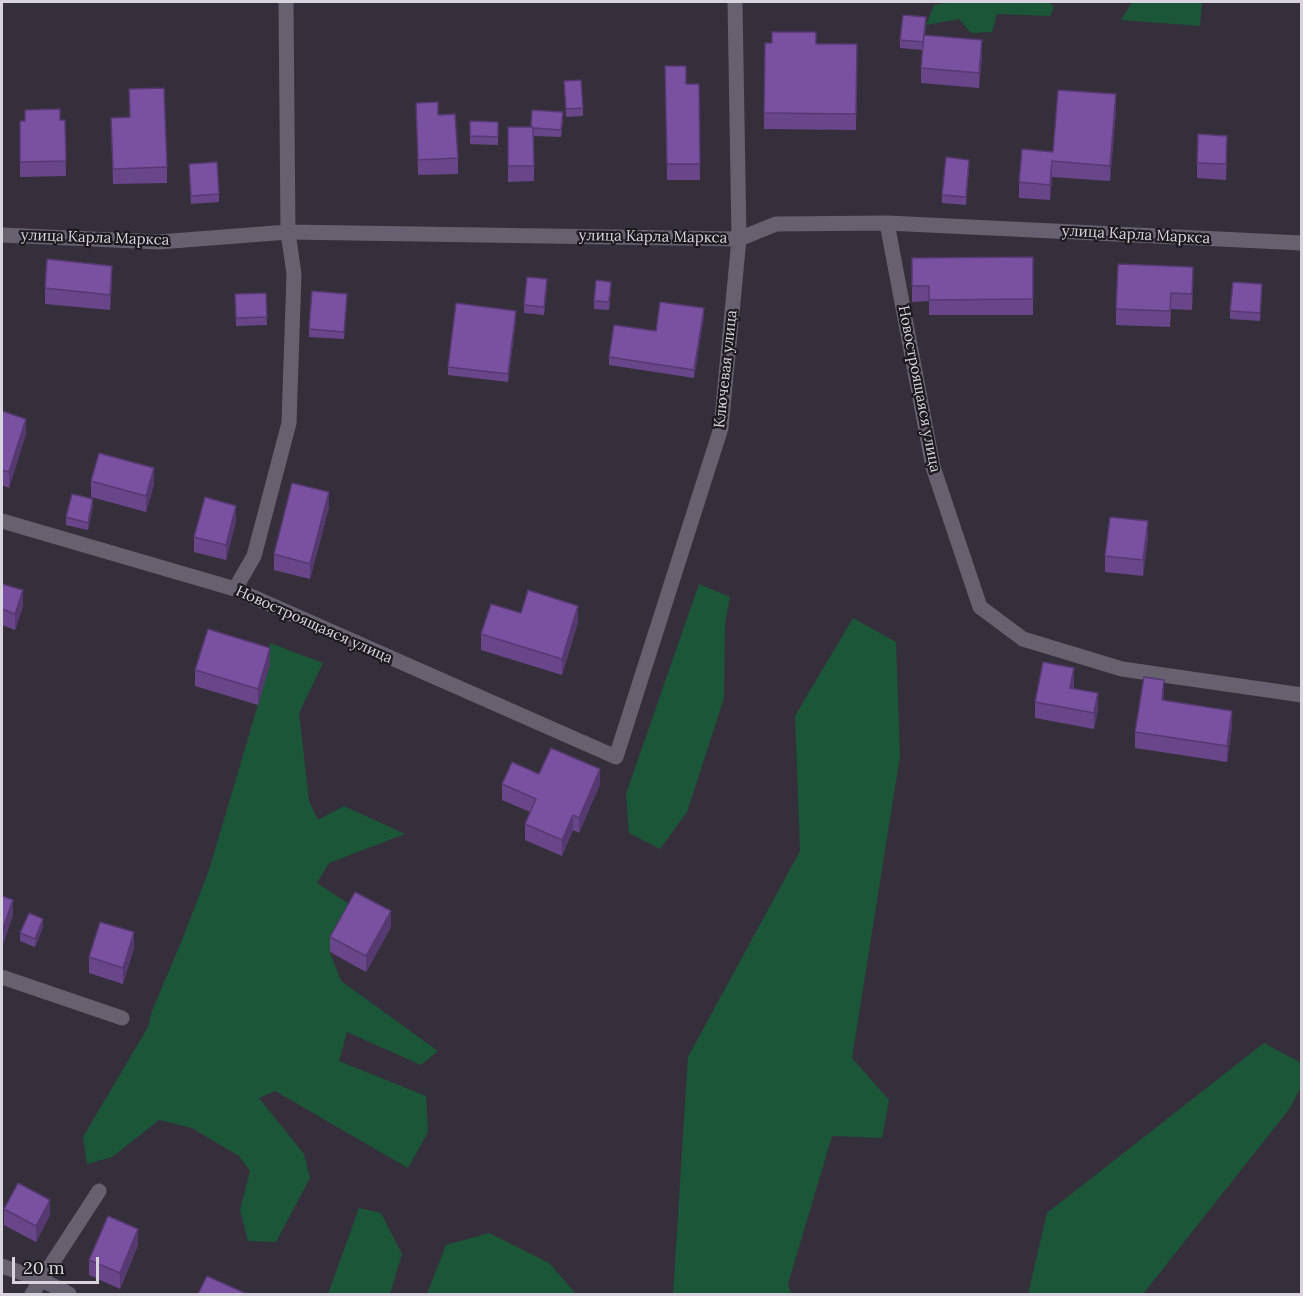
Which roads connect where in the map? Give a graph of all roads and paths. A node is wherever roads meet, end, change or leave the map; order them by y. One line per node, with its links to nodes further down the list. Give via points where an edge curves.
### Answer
1 (286, 2): 4 (street)
2 (735, 2): 6 (street, Ключевая улица)
3 (887, 223): 6 (street, улица Карла Маркса, via 776,224); 7 (street, улица Карла Маркса); 10 (street, Новостроящаяся улица, via 933,467 981,606 1023,639 1122,669)
4 (288, 232): 5 (street, улица Карла Маркса, via 159,242); 6 (street, улица Карла Маркса); 9 (street, via 294,274 289,423 254,556)
5 (2, 235)
6 (739, 239): 11 (street, Ключевая улица, via 721,428)
7 (1302, 243)
8 (2, 521): 9 (street, Новостроящаяся улица)
9 (235, 590): 11 (street, Новостроящаяся улица)
10 (1302, 695)
11 (615, 757)
12 (2, 977): 13 (street)
13 (122, 1018)
14 (99, 1191): 16 (street)
15 (2, 1266): 16 (street)
16 (42, 1280): 17 (street); 18 (street)
17 (32, 1294)
18 (69, 1294)

